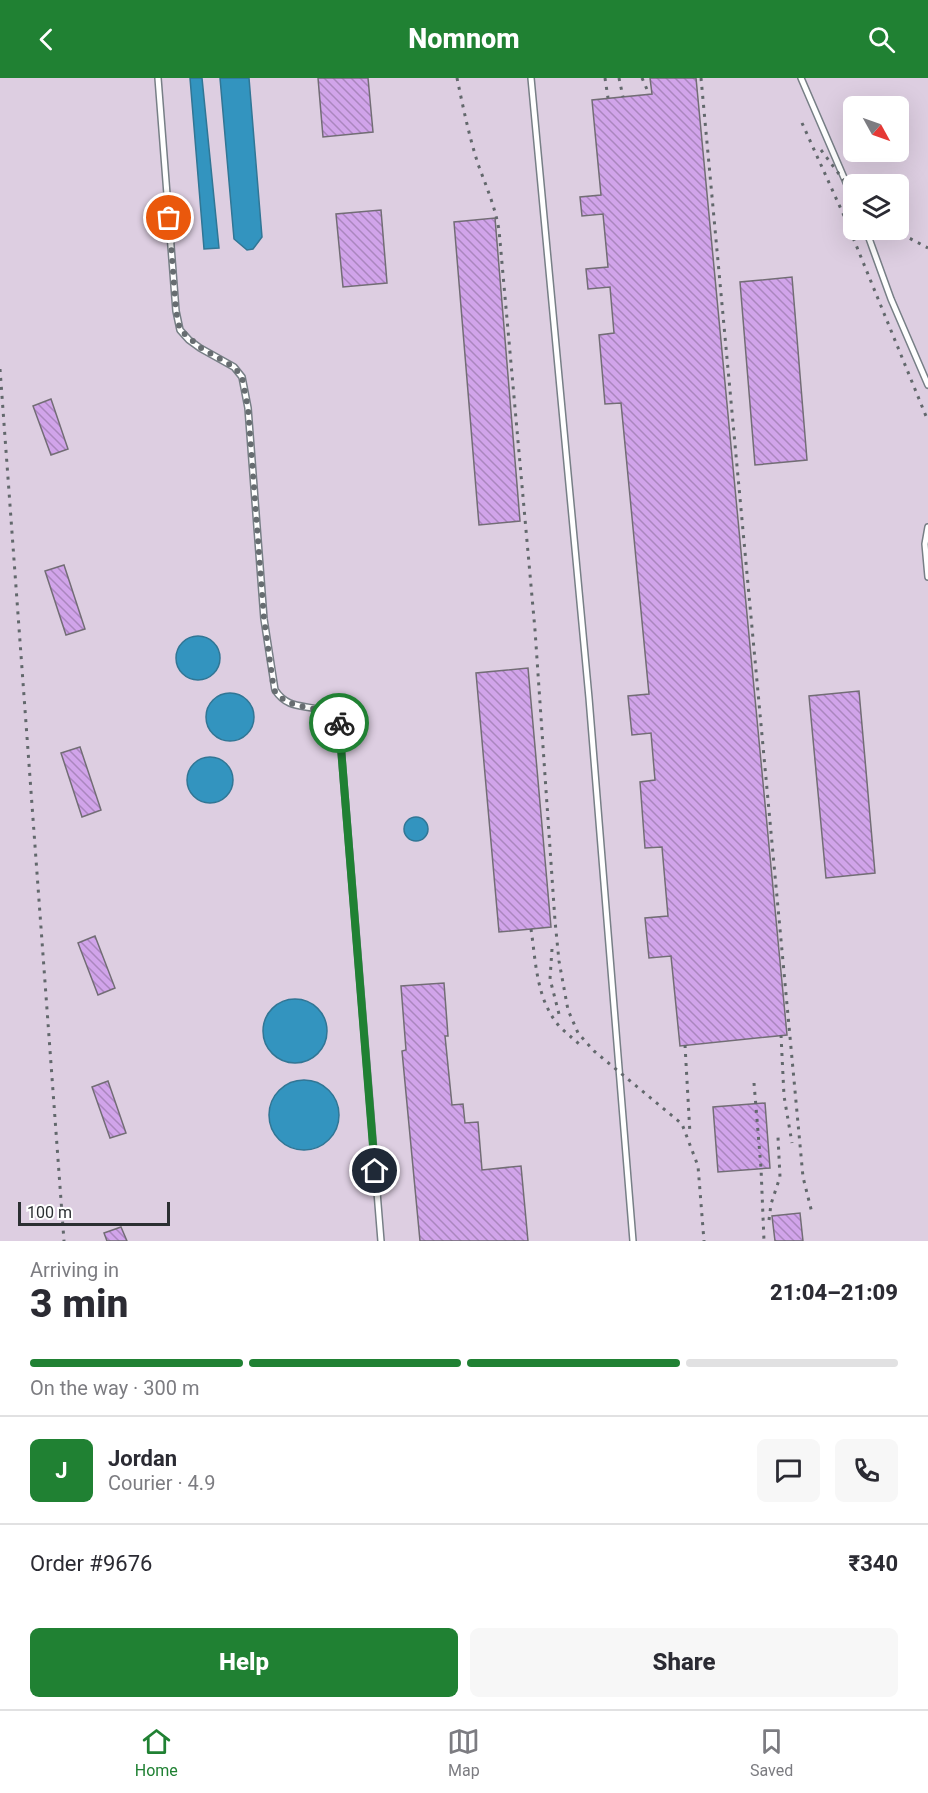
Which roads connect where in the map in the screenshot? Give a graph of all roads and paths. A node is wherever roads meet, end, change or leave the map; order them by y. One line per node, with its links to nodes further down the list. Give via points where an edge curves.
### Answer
1 (158, 78): 9 (lane, via 180,330 234,367 242,377 248,408 264,619 274,690 281,699 298,706 316,707 339,723)
2 (531, 78): 10 (lane, via 590,710)
3 (801, 78): 4 (lane)
4 (843, 175)
5 (870, 240): 6 (lane)
6 (928, 385)
7 (928, 527): 8 (lane)
8 (928, 577)
9 (381, 1241)
10 (633, 1241)

